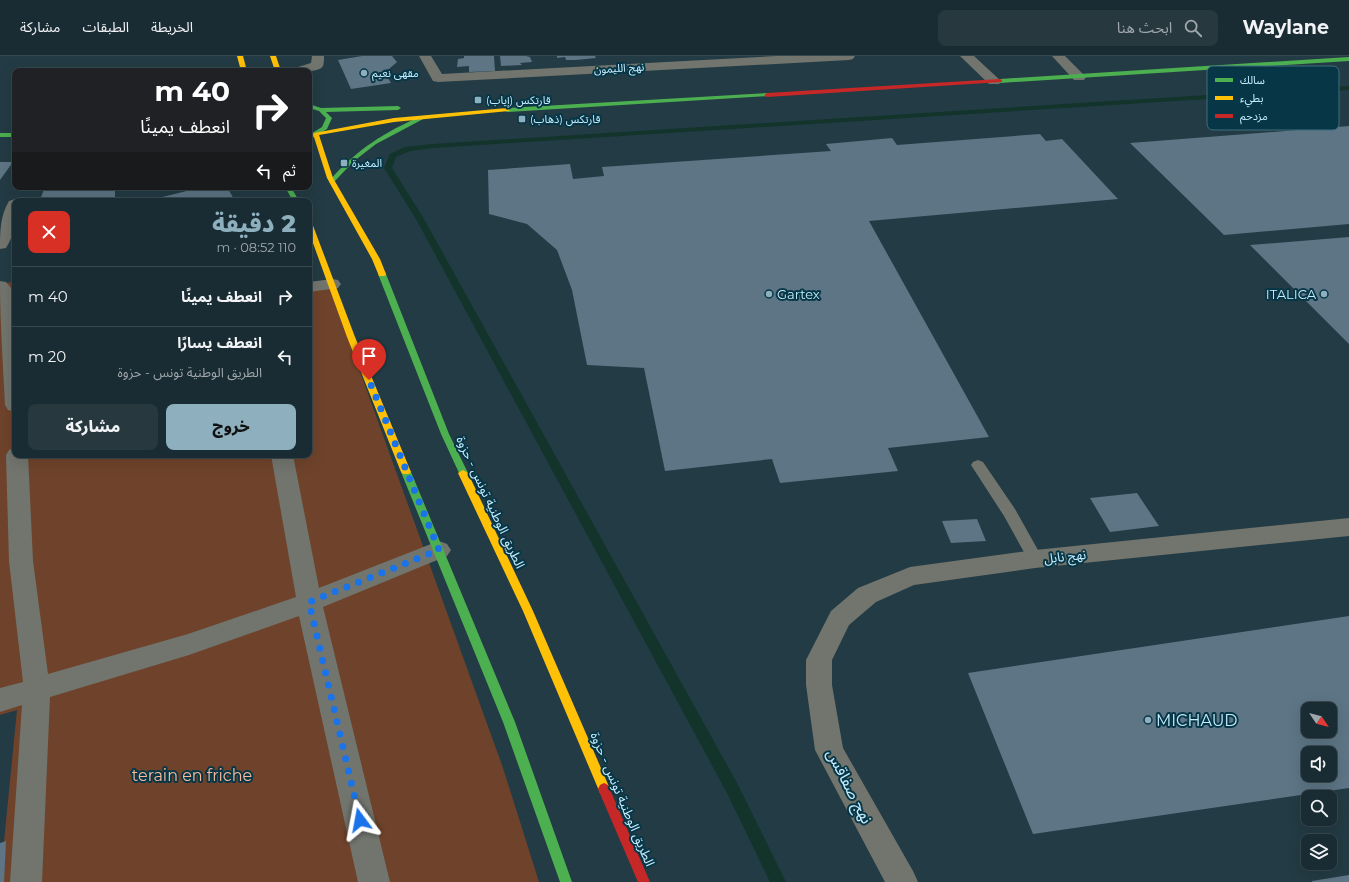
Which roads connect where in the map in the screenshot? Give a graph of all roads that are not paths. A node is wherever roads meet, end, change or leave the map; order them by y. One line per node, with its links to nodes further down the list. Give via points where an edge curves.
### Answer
1 (240, 56): 10 (main road)
2 (273, 56): 11 (main road)
3 (318, 56): 12 (street, via 317,64)
4 (425, 56): 5 (street, نهج الليمون, via 438,78)
5 (849, 56)
6 (966, 56): 15 (street)
7 (1058, 56): 14 (street)
8 (1349, 59): 9 (main road)
9 (1238, 66)
10 (243, 68)
11 (277, 68)
12 (307, 68)
13 (1207, 68): 14 (main road)
14 (1079, 76): 15 (main road)
15 (994, 82): 20 (main road)
16 (312, 107): 19 (main road)
17 (406, 108): 19 (main road)
18 (420, 108): 20 (main road)
19 (321, 110): 24 (main road, via 328,118 328,123)
20 (505, 110): 21 (main road)
21 (424, 117): 24 (main road, via 361,125); 25 (main road, via 383,136 359,152)
22 (0, 135): 23 (main road)
23 (12, 135)
24 (315, 135): 25 (main road, الطريق الوطنية تونس - حزوة)
25 (332, 181): 46 (main road, الطريق الوطنية تونس - حزوة, via 376,259 445,434 528,611)
26 (12, 212): 28 (street)
27 (312, 231): 29 (main road)
28 (0, 244)
29 (332, 284): 31 (street); 37 (main road, via 351,337)
30 (0, 286): 32 (street, via 6,293)
31 (312, 287)
32 (12, 332)
33 (17, 458): 41 (street, via 21,561)
34 (283, 458): 39 (street)
35 (978, 465): 38 (lane, via 1010,513)
36 (1349, 527): 38 (street, نهج نابل)
37 (439, 550): 39 (street); 45 (main road, via 510,722)
38 (1035, 559): 40 (street, نهج نابل, via 910,576 867,595 840,618)
39 (309, 602): 41 (street, via 190,644); 44 (street)
40 (819, 660): 47 (street, نهج صفاقس, via 819,685 829,750)
41 (37, 689): 42 (street); 43 (street)
42 (0, 700)
43 (26, 882)
44 (374, 882)
45 (566, 882)
46 (644, 882)
47 (902, 882)

